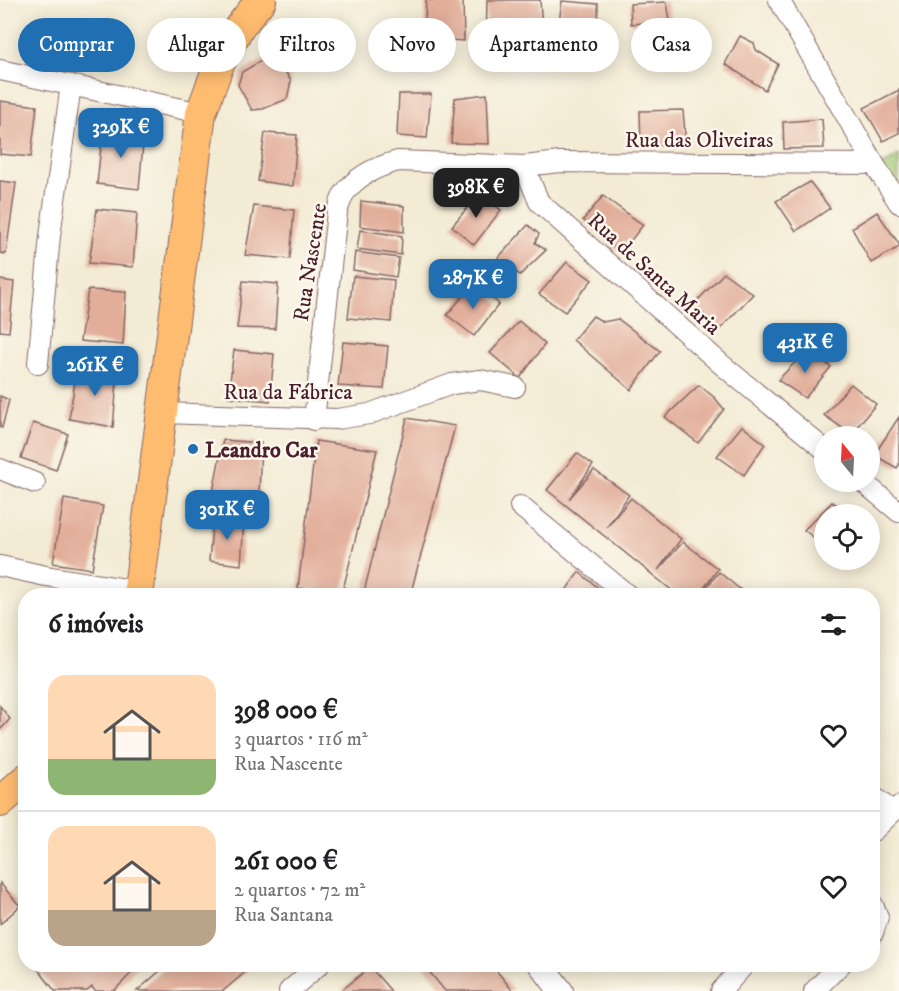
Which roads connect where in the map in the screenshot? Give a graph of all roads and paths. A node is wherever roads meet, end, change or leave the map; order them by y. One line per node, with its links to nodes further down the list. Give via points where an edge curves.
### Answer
1 (261, 0): 5 (main road, via 238,29 219,64)
2 (779, 0): 6 (street)
3 (0, 70): 4 (street)
4 (71, 84): 5 (street); 9 (street, via 50,236)
5 (201, 113): 11 (main road)
6 (874, 165): 7 (street, Rua das Oliveiras, via 560,162); 8 (street)
7 (524, 166): 12 (street, Rua Nascente, via 398,161 380,165 344,193 337,212); 13 (street, Rua de Santa Maria, via 539,202)
8 (899, 203)
9 (38, 364)
10 (515, 387): 12 (street, Rua da Fábrica, via 480,380 452,384 355,417)
11 (163, 413): 12 (street, Rua da Fábrica); 21 (main road)
12 (314, 420)
13 (814, 441)
14 (0, 469): 15 (street)
15 (35, 483)
16 (874, 492): 18 (street)
17 (520, 506): 22 (street)
18 (899, 512)
19 (0, 566): 20 (street)
20 (112, 588)
21 (140, 588)
22 (619, 588)
23 (18, 786): 25 (main road)
24 (880, 800): 26 (street)
25 (0, 802)
26 (896, 809): 27 (street)
27 (880, 824)
28 (311, 972): 32 (street)
29 (546, 972): 33 (street)
30 (738, 972): 34 (street)
31 (833, 972): 35 (street)
32 (289, 991)
33 (561, 991)
34 (721, 991)
35 (814, 991)

